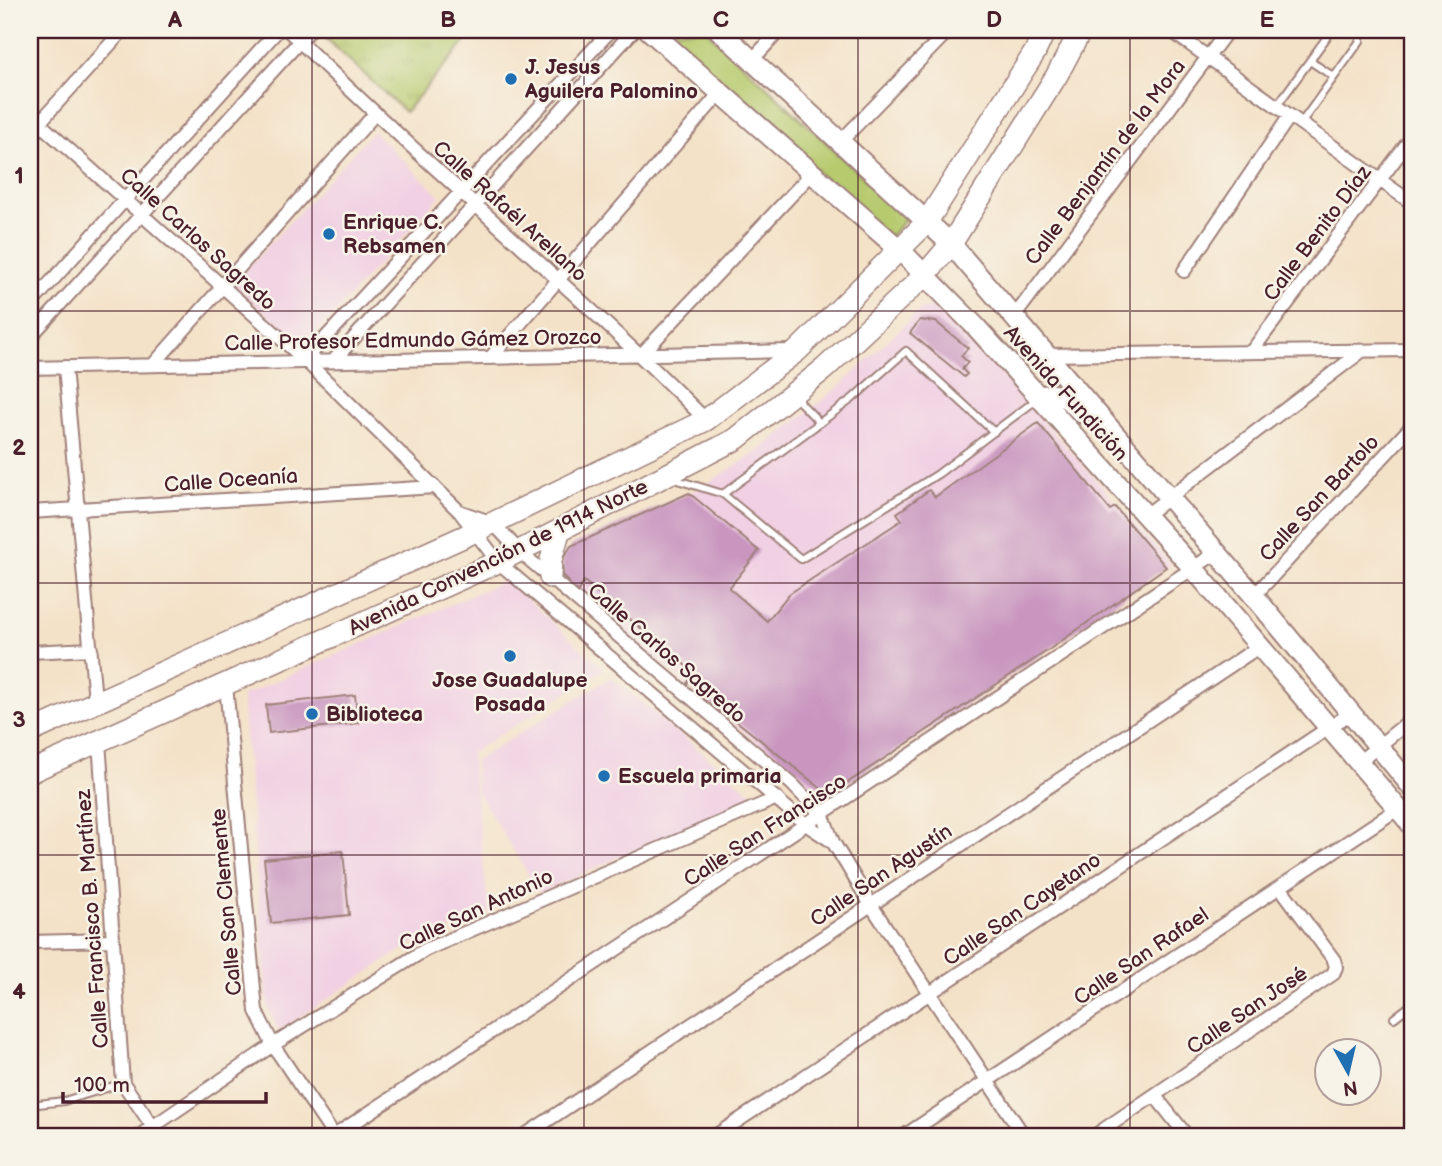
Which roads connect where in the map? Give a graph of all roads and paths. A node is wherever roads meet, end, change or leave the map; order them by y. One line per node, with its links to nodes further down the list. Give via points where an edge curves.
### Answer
1 (123, 30): 25 (street)
2 (278, 30): 33 (street)
3 (288, 30): 17 (street, Calle Rafaél Arellano)
4 (310, 30): 17 (street)
5 (611, 30): 32 (street)
6 (634, 30): 35 (street)
7 (649, 30): 22 (street, Avenida Fundición)
8 (719, 30): 19 (street, Avenida Fundición)
9 (780, 30): 19 (street)
10 (949, 30): 29 (street)
11 (1045, 30): 37 (main road, Avenida Convención de 1914 Norte)
12 (1082, 30): 38 (main road, Avenida Convención de 1914 Norte)
13 (1170, 30): 18 (street)
14 (1228, 30): 18 (street, Calle Benjamín de la Mora)
15 (1332, 30): 20 (lane)
16 (1361, 30): 21 (lane, via 1360,41)
17 (299, 41): 24 (street, Calle Rafaél Arellano); 36 (street)
18 (1208, 57): 23 (street); 45 (street, Calle Benjamín de la Mora)
19 (752, 60): 29 (street, Avenida Fundición)
20 (1310, 61): 21 (lane); 23 (lane)
21 (1334, 77): 26 (lane)
22 (721, 92): 30 (street, Avenida Fundición); 42 (street)
23 (1276, 107): 26 (street)
24 (374, 115): 32 (street, Calle Rafaél Arellano); 43 (street)
25 (34, 119): 27 (street); 33 (street, Calle Carlos Sagredo)
26 (1294, 120): 31 (street); 40 (street)
27 (30, 133)
28 (1412, 137): 31 (street, Calle Benito Díaz)
29 (841, 141): 37 (street, Avenida Fundición)
30 (813, 172): 39 (street, Avenida Fundición); 51 (street)
31 (1380, 181): 34 (street); 50 (street, Calle Benito Díaz)
32 (461, 193): 35 (street, Calle Rafaél Arellano); 55 (street)
33 (125, 200): 36 (street, Calle Carlos Sagredo); 44 (street)
34 (1412, 203)
35 (474, 205): 42 (street, Calle Rafaél Arellano); 54 (street)
36 (142, 214): 43 (street, Calle Carlos Sagredo); 46 (street)
37 (926, 223): 38 (street, Avenida Fundición); 39 (main road, Avenida Convención de 1914 Norte)
38 (951, 244): 41 (main road, Avenida Convención de 1914 Norte); 45 (street, Avenida Fundición)
39 (900, 250): 41 (street, Avenida Fundición); 48 (main road, Avenida Convención de 1914 Norte)
40 (1184, 271)
41 (924, 276): 59 (main road, Avenida Convención de 1914 Norte); 60 (street, Avenida Fundición)
42 (556, 279): 51 (street, Calle Rafaél Arellano); 53 (street)
43 (223, 286): 55 (street, Calle Carlos Sagredo); 56 (street)
44 (30, 305)
45 (1014, 317): 52 (street, Avenida Fundición)
46 (30, 337)
47 (1412, 350): 49 (street)
48 (797, 351): 51 (street, Calle Profesor Edmundo Gámez Orozco); 61 (main road, Avenida Convención de 1914 Norte)
49 (1362, 351): 50 (street); 69 (street)
50 (1251, 352): 52 (street)
51 (641, 355): 53 (street, Calle Profesor Edmundo Gámez Orozco); 61 (street, Calle Rafaél Arellano)
52 (1046, 355): 65 (street, Avenida Fundición)
53 (492, 356): 54 (street, Calle Profesor Edmundo Gámez Orozco)
54 (335, 359): 55 (street, Calle Profesor Edmundo Gámez Orozco)
55 (305, 360): 56 (street, Calle Profesor Edmundo Gámez Orozco); 67 (street, Calle Carlos Sagredo)
56 (153, 365): 58 (street, Calle Profesor Edmundo Gámez Orozco)
57 (30, 368): 58 (street, Calle Profesor Edmundo Gámez Orozco)
58 (65, 368): 70 (street)
59 (793, 394): 62 (lane); 66 (main road, Avenida Convención de 1914 Norte, via 736,439)
60 (1040, 396): 64 (lane); 65 (street, via 1066,396 1088,419); 73 (street, Avenida Fundición)
61 (706, 420): 74 (main road, Avenida Convención de 1914 Norte)
62 (820, 423): 64 (lane, via 906,351); 68 (lane)
63 (1412, 427): 81 (street, Calle San Bartolo)
64 (994, 432): 68 (lane, via 938,474 801,559)
65 (1115, 434): 69 (street, Avenida Fundición)
66 (665, 476): 68 (lane); 75 (main road, Avenida Convención de 1914 Norte)
67 (435, 487): 70 (street, Calle Oceanía); 72 (street, Calle Carlos Sagredo)
68 (723, 494)
69 (1170, 497): 73 (street); 77 (street, Avenida Fundición)
70 (78, 509): 71 (street, Calle Oceanía); 83 (street)
71 (30, 512)
72 (460, 512): 74 (street, Calle Carlos Sagredo); 74 (street, Calle Carlos Sagredo)
73 (1146, 515): 79 (street, Avenida Fundición)
74 (483, 528): 76 (street, Calle Carlos Sagredo); 78 (street, Calle Carlos Sagredo); 86 (main road, Avenida Convención de 1914 Norte)
75 (559, 532): 76 (main road, Avenida Convención de 1914 Norte); 80 (main road)
76 (519, 551): 78 (main road, Avenida Convención de 1914 Norte); 80 (street, Calle Carlos Sagredo)
77 (1216, 553): 79 (street, Calle San Francisco); 81 (street, Avenida Fundición)
78 (498, 562): 85 (main road, Avenida Convención de 1914 Norte); 89 (street, Calle Carlos Sagredo)
79 (1193, 568): 82 (street, Avenida Fundición); 100 (street, Calle San Francisco)
80 (550, 578): 87 (street, Calle Carlos Sagredo)
81 (1254, 596): 88 (street, Avenida Fundición)
82 (1260, 646): 91 (street, Avenida Fundición); 105 (street, Calle San Agustín)
83 (91, 649): 84 (street); 86 (street)
84 (30, 652)
85 (226, 685): 93 (main road, Avenida Convención de 1914 Norte); 111 (street, Calle San Clemente, via 256,1011)
86 (95, 700): 92 (main road, Avenida Convención de 1914 Norte)
87 (695, 704): 89 (street); 100 (street, Calle Carlos Sagredo, via 792,784)
88 (1351, 713): 91 (street, Calle San Cayetano); 94 (street, Avenida Fundición)
89 (681, 718): 98 (street, Calle Carlos Sagredo)
90 (1412, 719): 94 (street)
91 (1331, 727): 95 (street, Avenida Fundición); 108 (street, Calle San Cayetano)
92 (30, 732)
93 (99, 741): 96 (main road, Avenida Convención de 1914 Norte); 106 (street, Calle Francisco B. Martínez)
94 (1378, 747): 95 (street); 97 (street, Avenida Fundición)
95 (1360, 761): 99 (street, Avenida Fundición)
96 (30, 772)
97 (1412, 787)
98 (777, 798): 101 (street, Calle Carlos Sagredo); 111 (street, Calle San Antonio, via 425,950)
99 (1399, 808): 102 (street, Avenida Fundición); 104 (street, Calle San Rafael)
100 (823, 816): 101 (street, Calle San Francisco); 103 (street, Calle Carlos Sagredo)
101 (807, 825): 103 (street, Calle Carlos Sagredo); 118 (street, Calle San Francisco)
102 (1412, 825)
103 (833, 842): 105 (street, Calle Carlos Sagredo)
104 (1280, 887): 112 (street, Calle San Rafael); 114 (street, Calle San José, via 1334,960 1333,974)
105 (871, 905): 108 (street, Calle Carlos Sagredo); 119 (street, Calle San Agustín)
106 (112, 940): 107 (street); 113 (street, Calle Francisco B. Martínez)
107 (30, 942)
108 (930, 993): 112 (street, Calle Carlos Sagredo); 120 (street, Calle San Cayetano)
109 (1412, 1004): 110 (lane)
110 (1394, 1018)
111 (273, 1045): 116 (street, Calle San Antonio); 118 (street, Calle San Clemente)
112 (988, 1081): 121 (street, Calle San Rafael); 122 (street, Calle Carlos Sagredo)
113 (123, 1083): 115 (lane, via 64,1101); 116 (street, Calle Francisco B. Martínez)
114 (1155, 1096): 123 (street, Calle San José); 124 (street)
115 (30, 1105)
116 (153, 1127): 117 (street, Calle San Antonio)
117 (139, 1136)
118 (334, 1136)
119 (524, 1136)
120 (715, 1136)
121 (904, 1136)
122 (1024, 1136)
123 (1094, 1136)
124 (1187, 1136)

